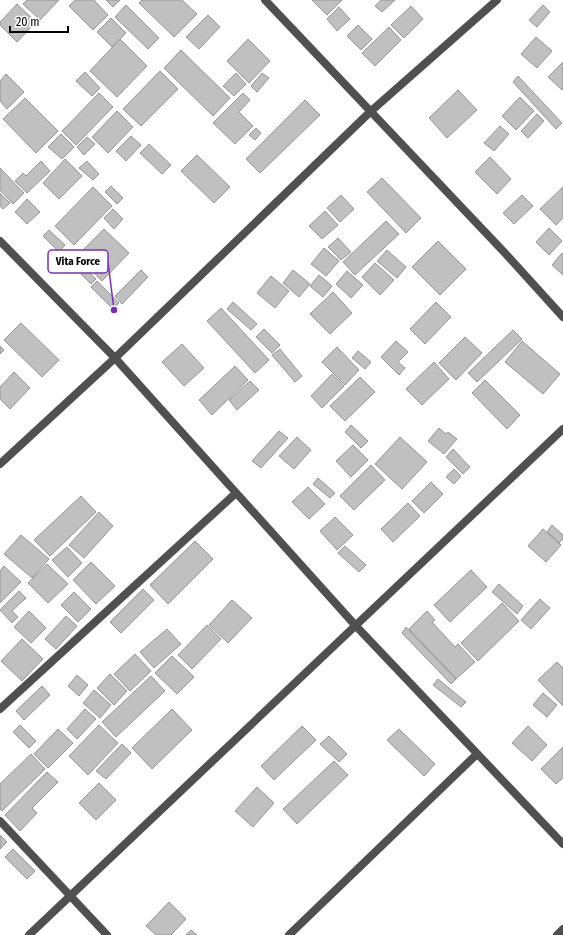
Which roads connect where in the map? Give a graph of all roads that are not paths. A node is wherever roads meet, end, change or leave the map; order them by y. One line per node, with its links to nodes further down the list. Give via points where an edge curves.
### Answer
1 (265, 0): 3 (street)
2 (497, 0): 3 (street)
3 (370, 112): 5 (street); 6 (street)
4 (0, 240): 6 (street)
5 (563, 317)
6 (115, 358): 8 (street); 9 (street)
7 (563, 429): 10 (street)
8 (0, 464)
9 (236, 493): 10 (street); 11 (street)
10 (355, 625): 12 (street); 15 (street)
11 (0, 709)
12 (477, 754): 14 (street); 19 (street)
13 (0, 821): 15 (street)
14 (563, 844)
15 (70, 897): 17 (street); 18 (street)
16 (563, 929): 20 (street)
17 (29, 935)
18 (106, 935)
19 (289, 935)
20 (556, 935)

